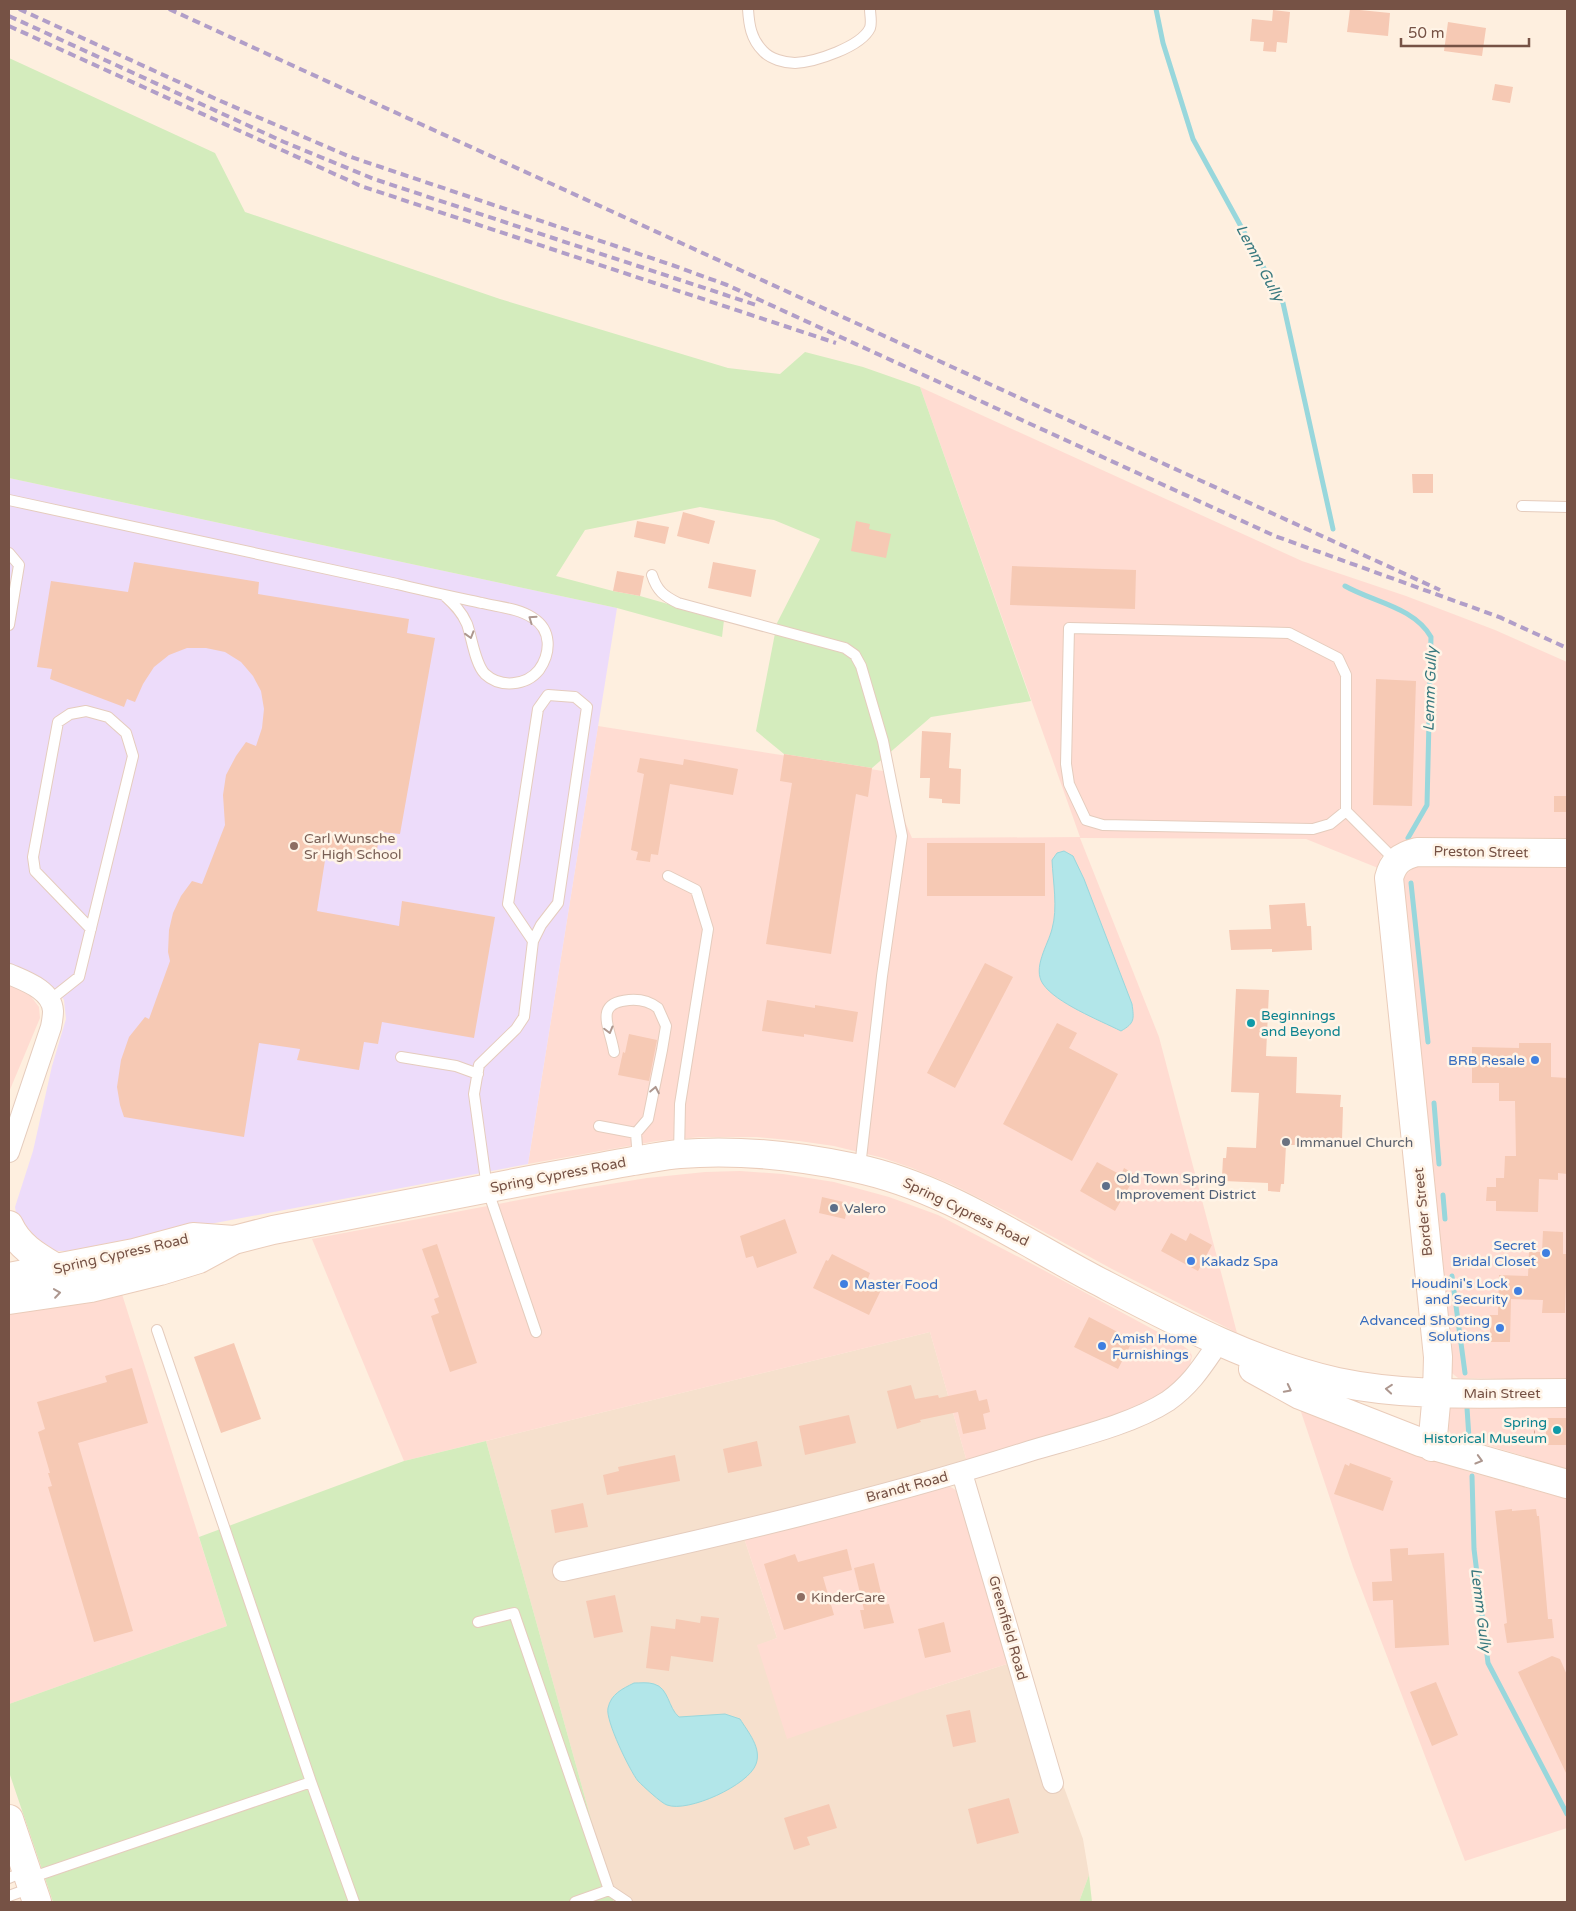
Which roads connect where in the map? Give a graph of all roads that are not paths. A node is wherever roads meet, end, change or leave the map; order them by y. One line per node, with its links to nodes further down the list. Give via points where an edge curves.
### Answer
1 (748, 9): 2 (lane, via 754,39 764,52 776,59 795,63 834,54 855,43 869,30)
2 (870, 9)
3 (9, 500): 8 (lane)
4 (1522, 506): 5 (lane)
5 (1567, 508)
6 (9, 553): 9 (lane, via 19,565)
7 (652, 575): 26 (lane, via 663,595 678,604 845,648 855,655 861,666 883,742 902,836)
8 (444, 595): 8 (lane, one-way to 8, via 457,607 466,623 484,673 508,684 526,681 538,672 546,658 549,642 544,629 534,618 518,611)
9 (9, 625)
10 (1346, 811): 10 (lane, via 1346,675 1338,658 1289,633 1069,628 1066,764 1069,784 1086,820 1103,825 1313,829 1330,824); 12 (lane)
11 (1567, 853): 12 (main road, Preston Street, via 1428,851 1410,854)
12 (1396, 861): 36 (main road, Border Street, via 1389,884 1438,1357)
13 (668, 876): 24 (lane, via 696,890 708,929 680,1104)
14 (90, 929): 14 (lane, via 133,756 126,733 108,717 86,711 70,714 58,722 33,857 35,871); 17 (lane, via 80,976)
15 (534, 941): 15 (lane, via 558,902 588,707 575,697 548,694 538,709 508,904); 20 (lane, via 524,1018 479,1065)
16 (9, 974): 17 (street, via 43,992)
17 (50, 1000): 23 (street, via 52,1027)
18 (614, 1052): 22 (lane, one-way to 18, via 648,1119 662,1050 666,1026 658,1008 637,999 616,1001 610,1005 607,1019)
19 (401, 1057): 20 (lane, via 456,1066)
20 (478, 1074): 27 (lane, via 474,1094)
21 (599, 1126): 22 (lane)
22 (636, 1133): 25 (lane)
23 (9, 1152)
24 (678, 1154): 25 (main road, Spring Cypress Road); 26 (main road, Spring Cypress Road, via 779,1156)
25 (638, 1160): 27 (main road, Spring Cypress Road)
26 (860, 1168): 35 (main road, Spring Cypress Road, via 921,1188 964,1208)
27 (487, 1188): 29 (main road, Spring Cypress Road); 34 (lane)
28 (9, 1225): 30 (main road, via 21,1244)
29 (234, 1240): 30 (main road, Spring Cypress Road, via 193,1237); 32 (main road, Spring Cypress Road, one-way to 29, via 91,1288 160,1270 199,1259)
30 (58, 1268): 31 (main road, Spring Cypress Road)
31 (9, 1277)
32 (9, 1300)
33 (157, 1330): 43 (lane)
34 (536, 1332)
35 (1219, 1342): 36 (main road, Spring Cypress Road, one-way to 35, via 1338,1382 1276,1364); 38 (main road, one-way to 38, via 1258,1374 1300,1395); 39 (street, Brandt Road, via 1188,1386 1151,1410)
36 (1437, 1392): 37 (main road, Main Street); 38 (main road, Border Street)
37 (1567, 1393)
38 (1432, 1447): 40 (main road, one-way to 40)
39 (962, 1473): 41 (street, Brandt Road, via 754,1528); 44 (street, Greenfield Road)
40 (1567, 1484)
41 (563, 1571)
42 (478, 1622): 47 (lane, via 514,1612)
43 (311, 1782): 46 (lane); 48 (lane)
44 (1054, 1783)
45 (9, 1820): 46 (main road)
46 (24, 1886)
47 (609, 1890): 49 (lane); 50 (lane)
48 (354, 1902)
49 (575, 1902)
50 (627, 1902)

